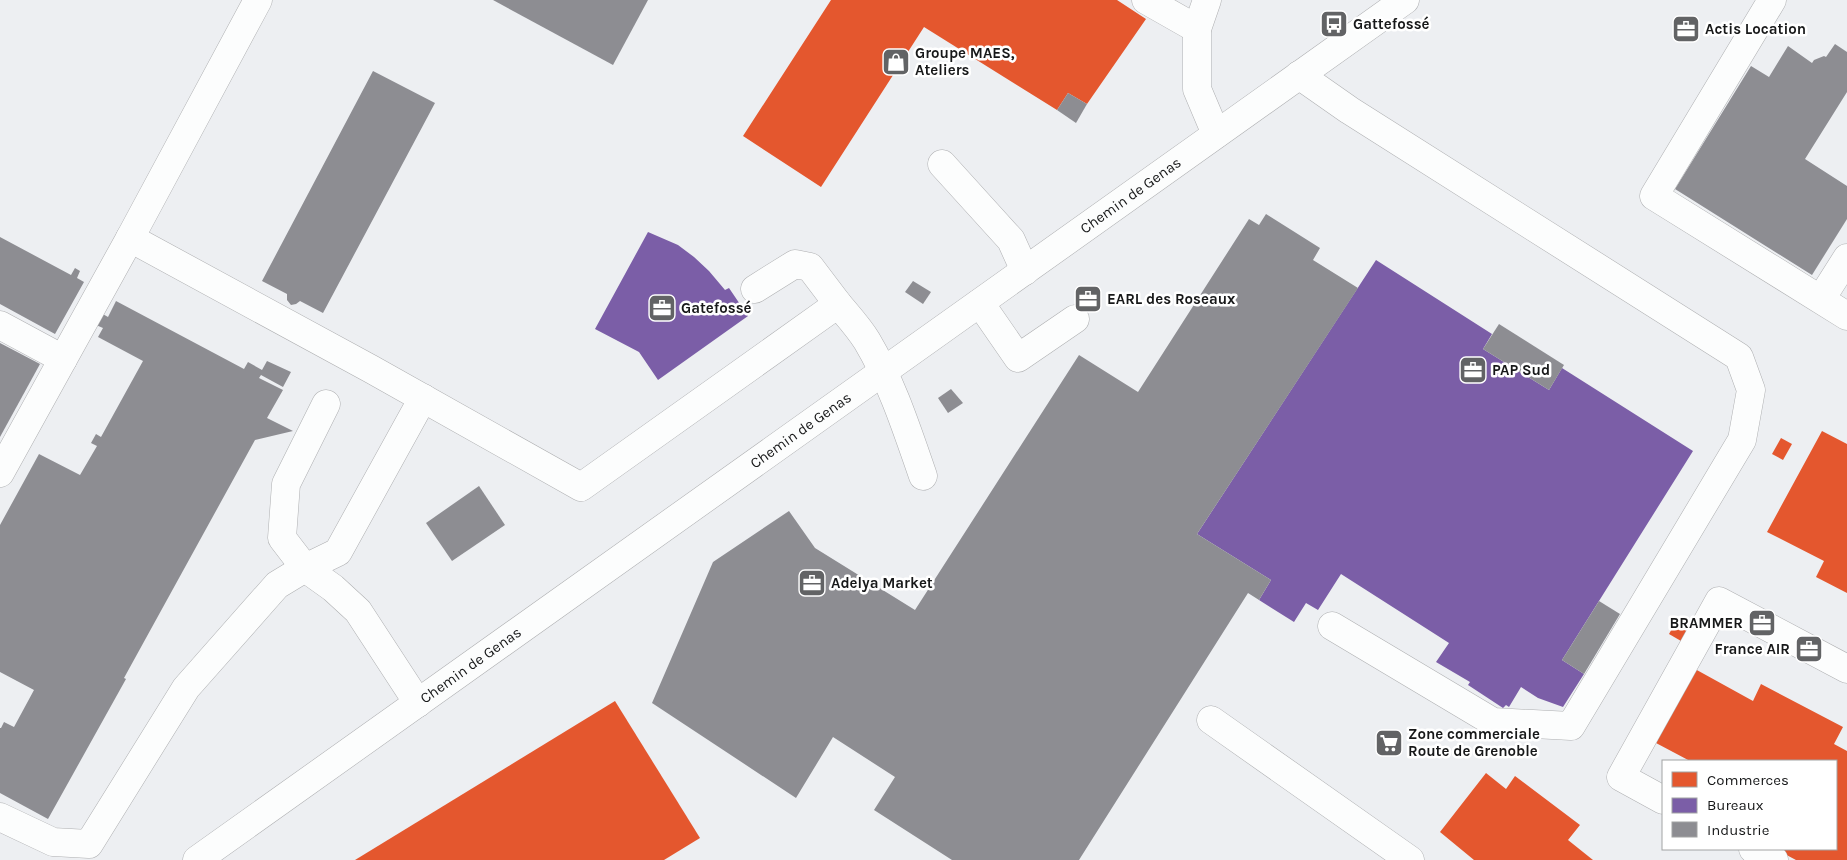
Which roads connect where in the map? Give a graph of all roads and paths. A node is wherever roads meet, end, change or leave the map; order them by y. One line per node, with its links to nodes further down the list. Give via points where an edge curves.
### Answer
1 (258, 0): 10 (street)
2 (1146, 0): 6 (street)
3 (1207, 0): 6 (street)
4 (1405, 0): 7 (street, Chemin de Genas)
5 (1772, 0): 14 (street, via 1654,196)
6 (1197, 29): 8 (street, via 1197,89)
7 (1299, 75): 8 (street, Chemin de Genas); 27 (street, via 1738,357 1750,390 1742,440 1570,726 1493,722)
8 (1216, 134): 12 (street, Chemin de Genas)
9 (942, 164): 12 (street, via 1011,240)
10 (130, 238): 20 (street); 22 (street)
11 (1847, 258): 14 (street)
12 (1025, 271): 15 (street, Chemin de Genas)
13 (755, 289): 16 (street, via 795,264 810,267)
14 (1821, 299): 17 (street)
15 (980, 303): 18 (street, via 1018,358); 21 (street, Chemin de Genas)
16 (838, 304): 21 (street, via 866,339); 22 (street, via 581,487)
17 (1847, 316)
18 (1074, 318)
19 (0, 325): 20 (street)
20 (64, 359): 24 (street)
21 (884, 372): 25 (street); 29 (street, Chemin de Genas)
22 (423, 398): 26 (street, via 338,552)
23 (326, 404): 26 (street, via 286,484 282,538)
24 (0, 474)
25 (923, 476)
26 (305, 568): 29 (street, via 358,611); 32 (street, via 277,585 186,688 89,844 52,842)
27 (1332, 626)
28 (1847, 669): 31 (street, via 1720,601 1621,777)
29 (418, 703): 34 (street, Chemin de Genas)
30 (1211, 720): 35 (street)
31 (1662, 799)
32 (0, 816)
33 (1755, 850): 36 (street)
34 (197, 860)
35 (1410, 860)
36 (1774, 860)

